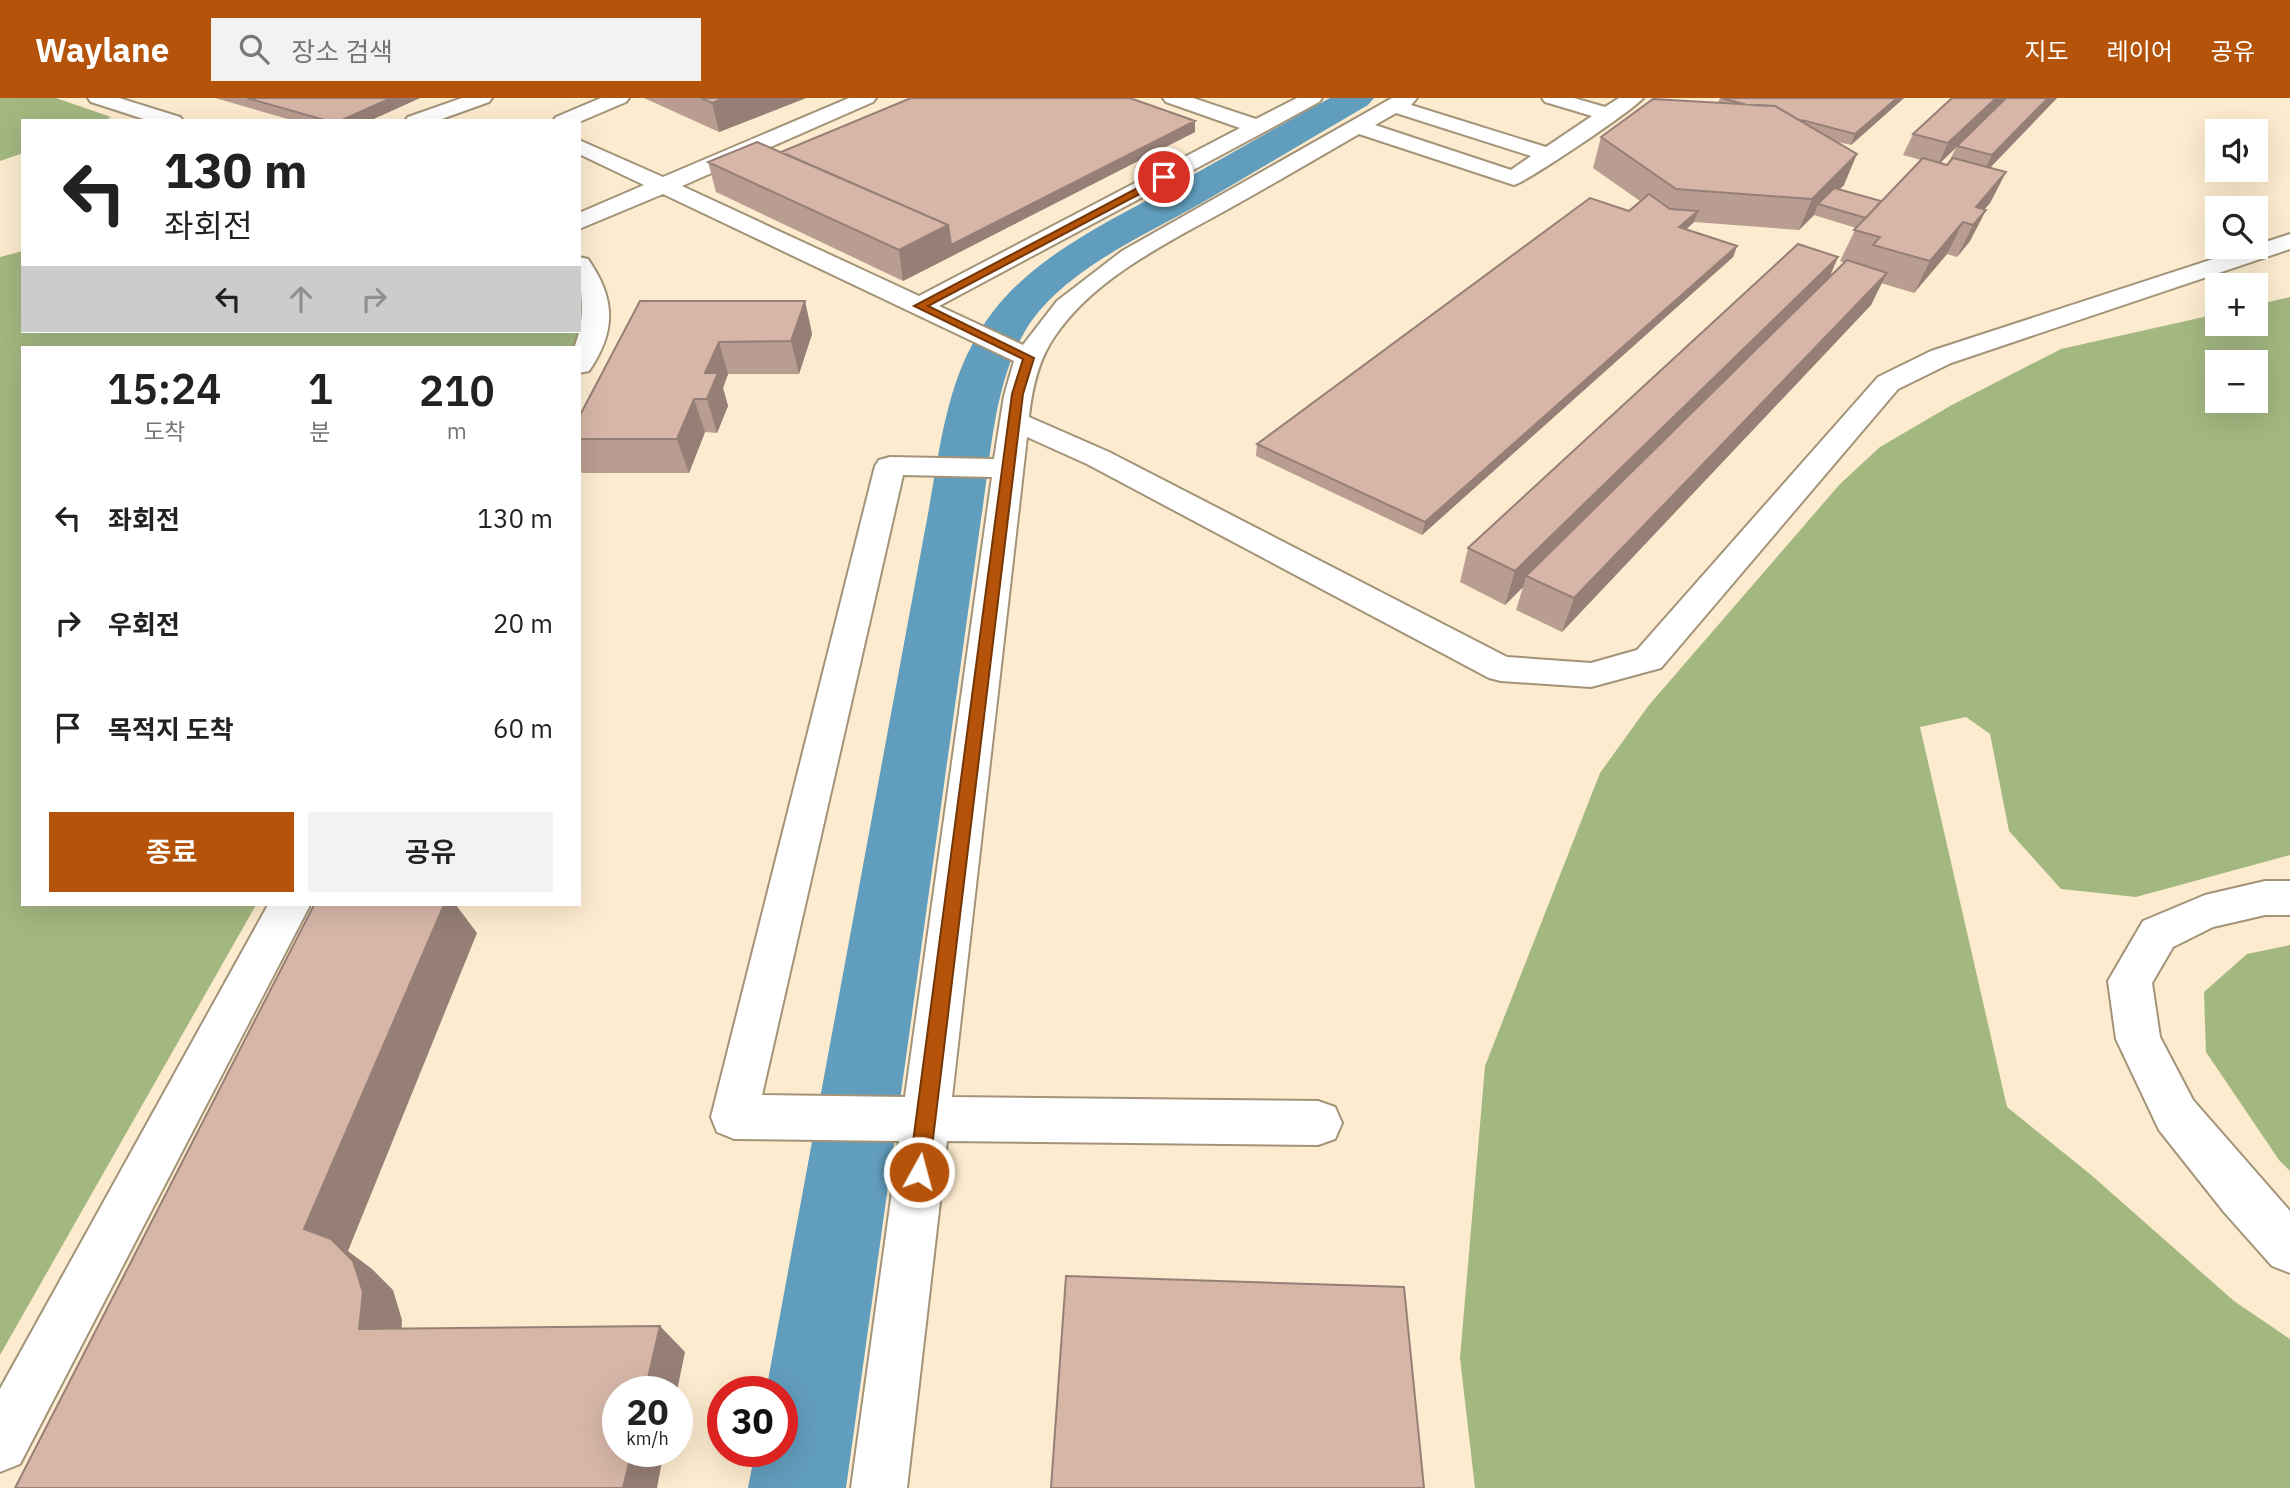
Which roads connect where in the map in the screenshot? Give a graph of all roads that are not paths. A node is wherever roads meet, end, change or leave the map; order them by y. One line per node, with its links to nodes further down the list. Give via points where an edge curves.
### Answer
1 (98, 98): 11 (street)
2 (482, 98): 12 (street)
3 (619, 98): 13 (street)
4 (866, 98): 18 (street)
5 (1174, 98): 14 (street)
6 (1312, 98): 14 (street)
7 (1552, 98): 10 (street)
8 (1633, 98): 10 (street)
9 (1401, 102): 15 (street); 17 (street)
10 (1609, 115): 17 (street)
11 (166, 119)
12 (421, 119)
13 (568, 119)
14 (1259, 127): 22 (street)
15 (1358, 127): 17 (street, via 1514,178); 23 (street, via 1138,251 1088,285 1047,328)
16 (581, 147): 18 (street)
17 (1549, 155)
18 (663, 185): 19 (street); 22 (street)
19 (581, 221)
20 (2290, 241): 25 (street, via 1941,357 1888,383 1649,659 1591,675 1501,669 1098,458)
21 (581, 268): 24 (street, via 596,295 599,318)
22 (920, 306): 23 (street)
23 (1029, 358): 25 (street)
24 (581, 361)
25 (1014, 421): 26 (street)
26 (1008, 468): 29 (street); 29 (street, via 890,466 734,1117)
27 (2290, 898): 31 (street, via 2265,898 2204,912 2158,934 2130,981 2138,1039 2176,1115)
28 (288, 906): 32 (street)
29 (926, 1119): 30 (street); 33 (street)
30 (1318, 1123)
31 (2290, 1248)
32 (0, 1444)
33 (879, 1488)

